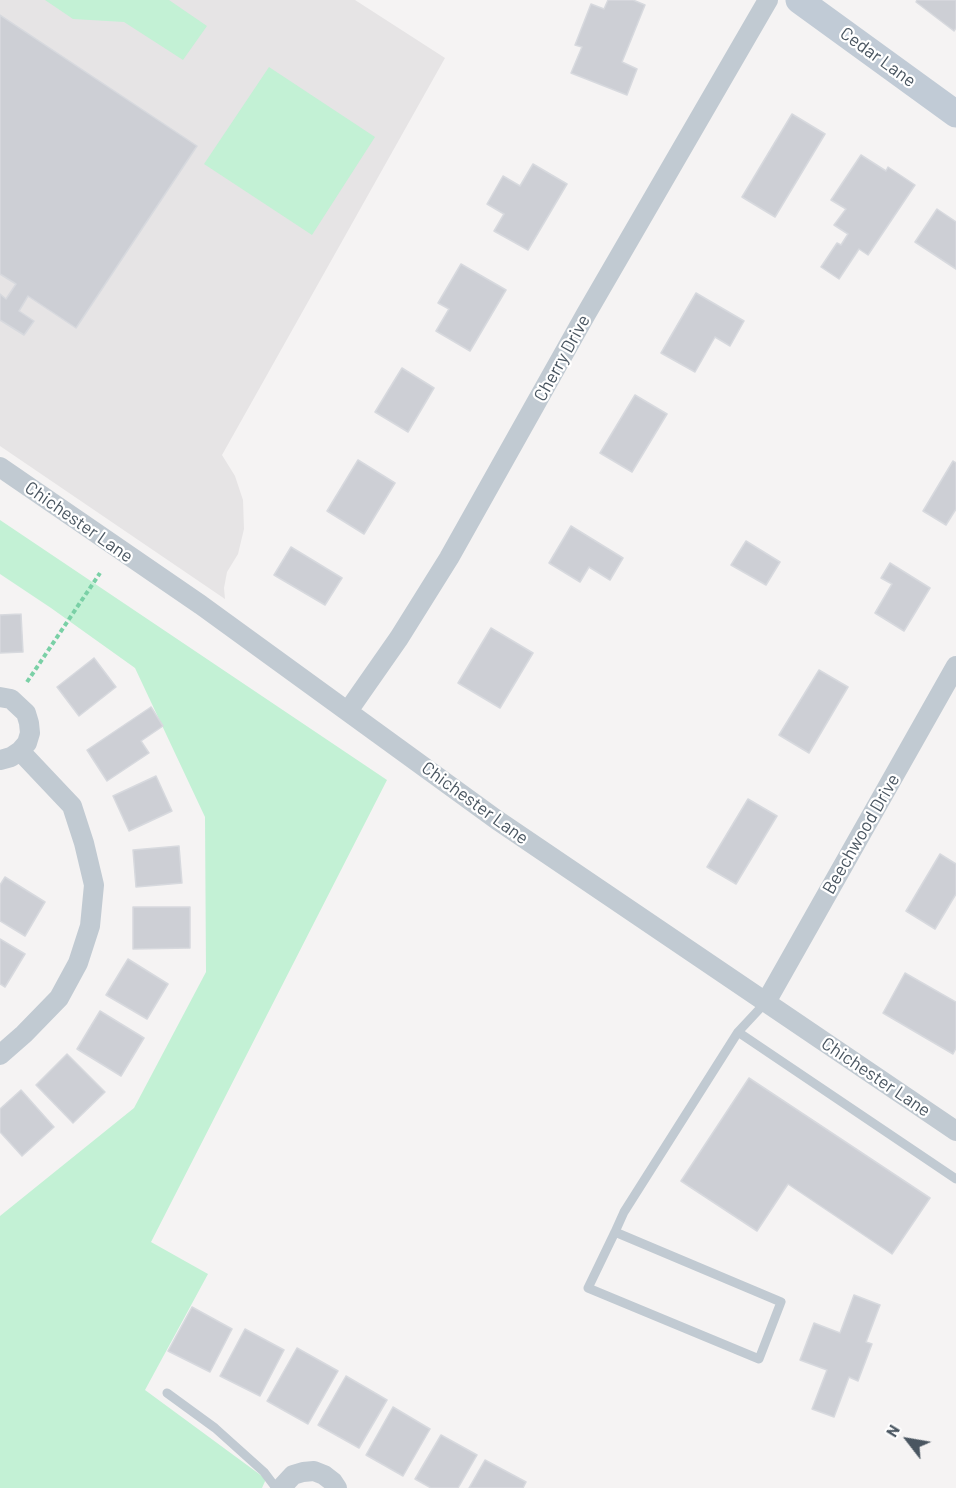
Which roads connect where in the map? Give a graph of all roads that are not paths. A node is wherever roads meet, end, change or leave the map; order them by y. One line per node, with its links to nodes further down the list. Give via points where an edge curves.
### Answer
1 (768, 0): 7 (street, Cherry Drive, via 449,558)
2 (799, 0): 3 (main road, Cedar Lane)
3 (956, 114)
4 (0, 467): 7 (street, Chichester Lane)
5 (956, 666): 10 (street, Beechwood Drive)
6 (0, 697): 8 (street, via 11,699 26,713 30,733)
7 (348, 711): 10 (street, Chichester Lane, via 497,820)
8 (20, 751): 9 (street); 12 (street, via 72,806 94,885 90,926 78,963 59,998)
9 (0, 760)
10 (766, 1002): 11 (lane); 13 (street, Chichester Lane)
11 (738, 1032): 14 (lane); 15 (lane)
12 (0, 1055)
13 (956, 1131)
14 (956, 1179)
15 (615, 1232): 15 (lane, via 588,1288 759,1359 781,1302)
16 (167, 1393): 17 (lane, via 215,1428)
17 (276, 1488)
18 (281, 1488): 19 (street, via 293,1475 314,1471)
19 (337, 1488)

